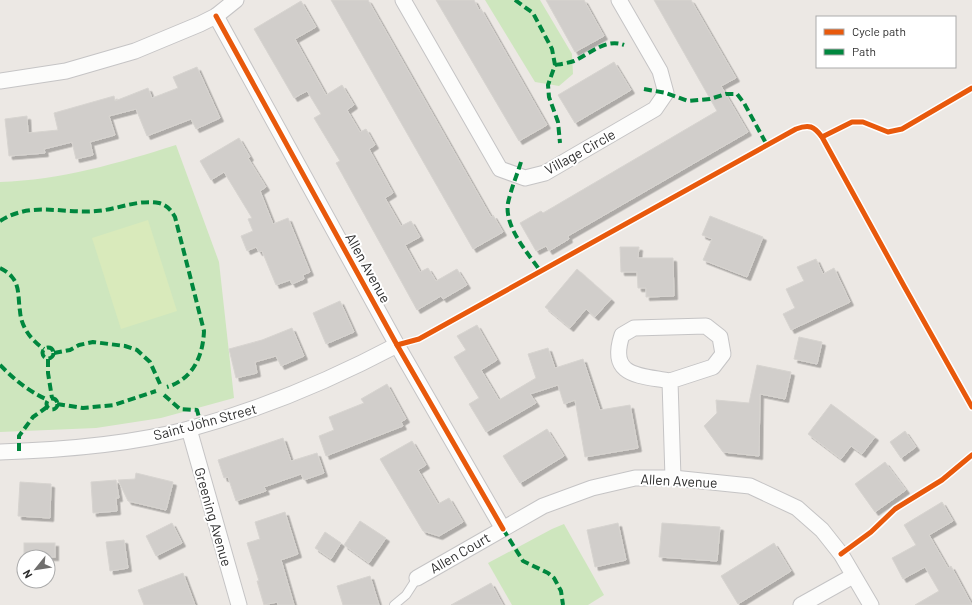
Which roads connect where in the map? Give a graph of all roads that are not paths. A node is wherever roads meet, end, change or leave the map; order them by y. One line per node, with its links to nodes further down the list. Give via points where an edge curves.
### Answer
1 (236, 0): 4 (street)
2 (403, 0): 3 (street, Village Circle, via 500,169 525,178 545,173 656,108 666,93 660,71)
3 (619, 0)
4 (216, 16): 5 (street, via 135,51 66,70); 6 (street, Allen Avenue)
5 (0, 81)
6 (397, 345): 8 (street, Saint John Street, via 344,373 266,405); 11 (street, Allen Avenue)
7 (670, 381): 7 (street, via 628,373 619,361 618,347 622,335 634,328 706,326 719,336 723,354 713,367); 10 (street)
8 (188, 429): 9 (street, Saint John Street, via 123,442 38,451); 14 (street, Greening Avenue)
9 (0, 452)
10 (673, 478): 11 (street, Allen Avenue, via 634,478 592,488 543,506); 12 (street, Allen Avenue, via 750,486 797,508 822,530 841,554)
11 (503, 529): 13 (street, Allen Court)
12 (853, 576): 16 (street); 17 (street, Allen Avenue)
13 (417, 578): 15 (lane, via 406,595)
14 (239, 605)
15 (394, 605)
16 (801, 605)
17 (870, 605)

